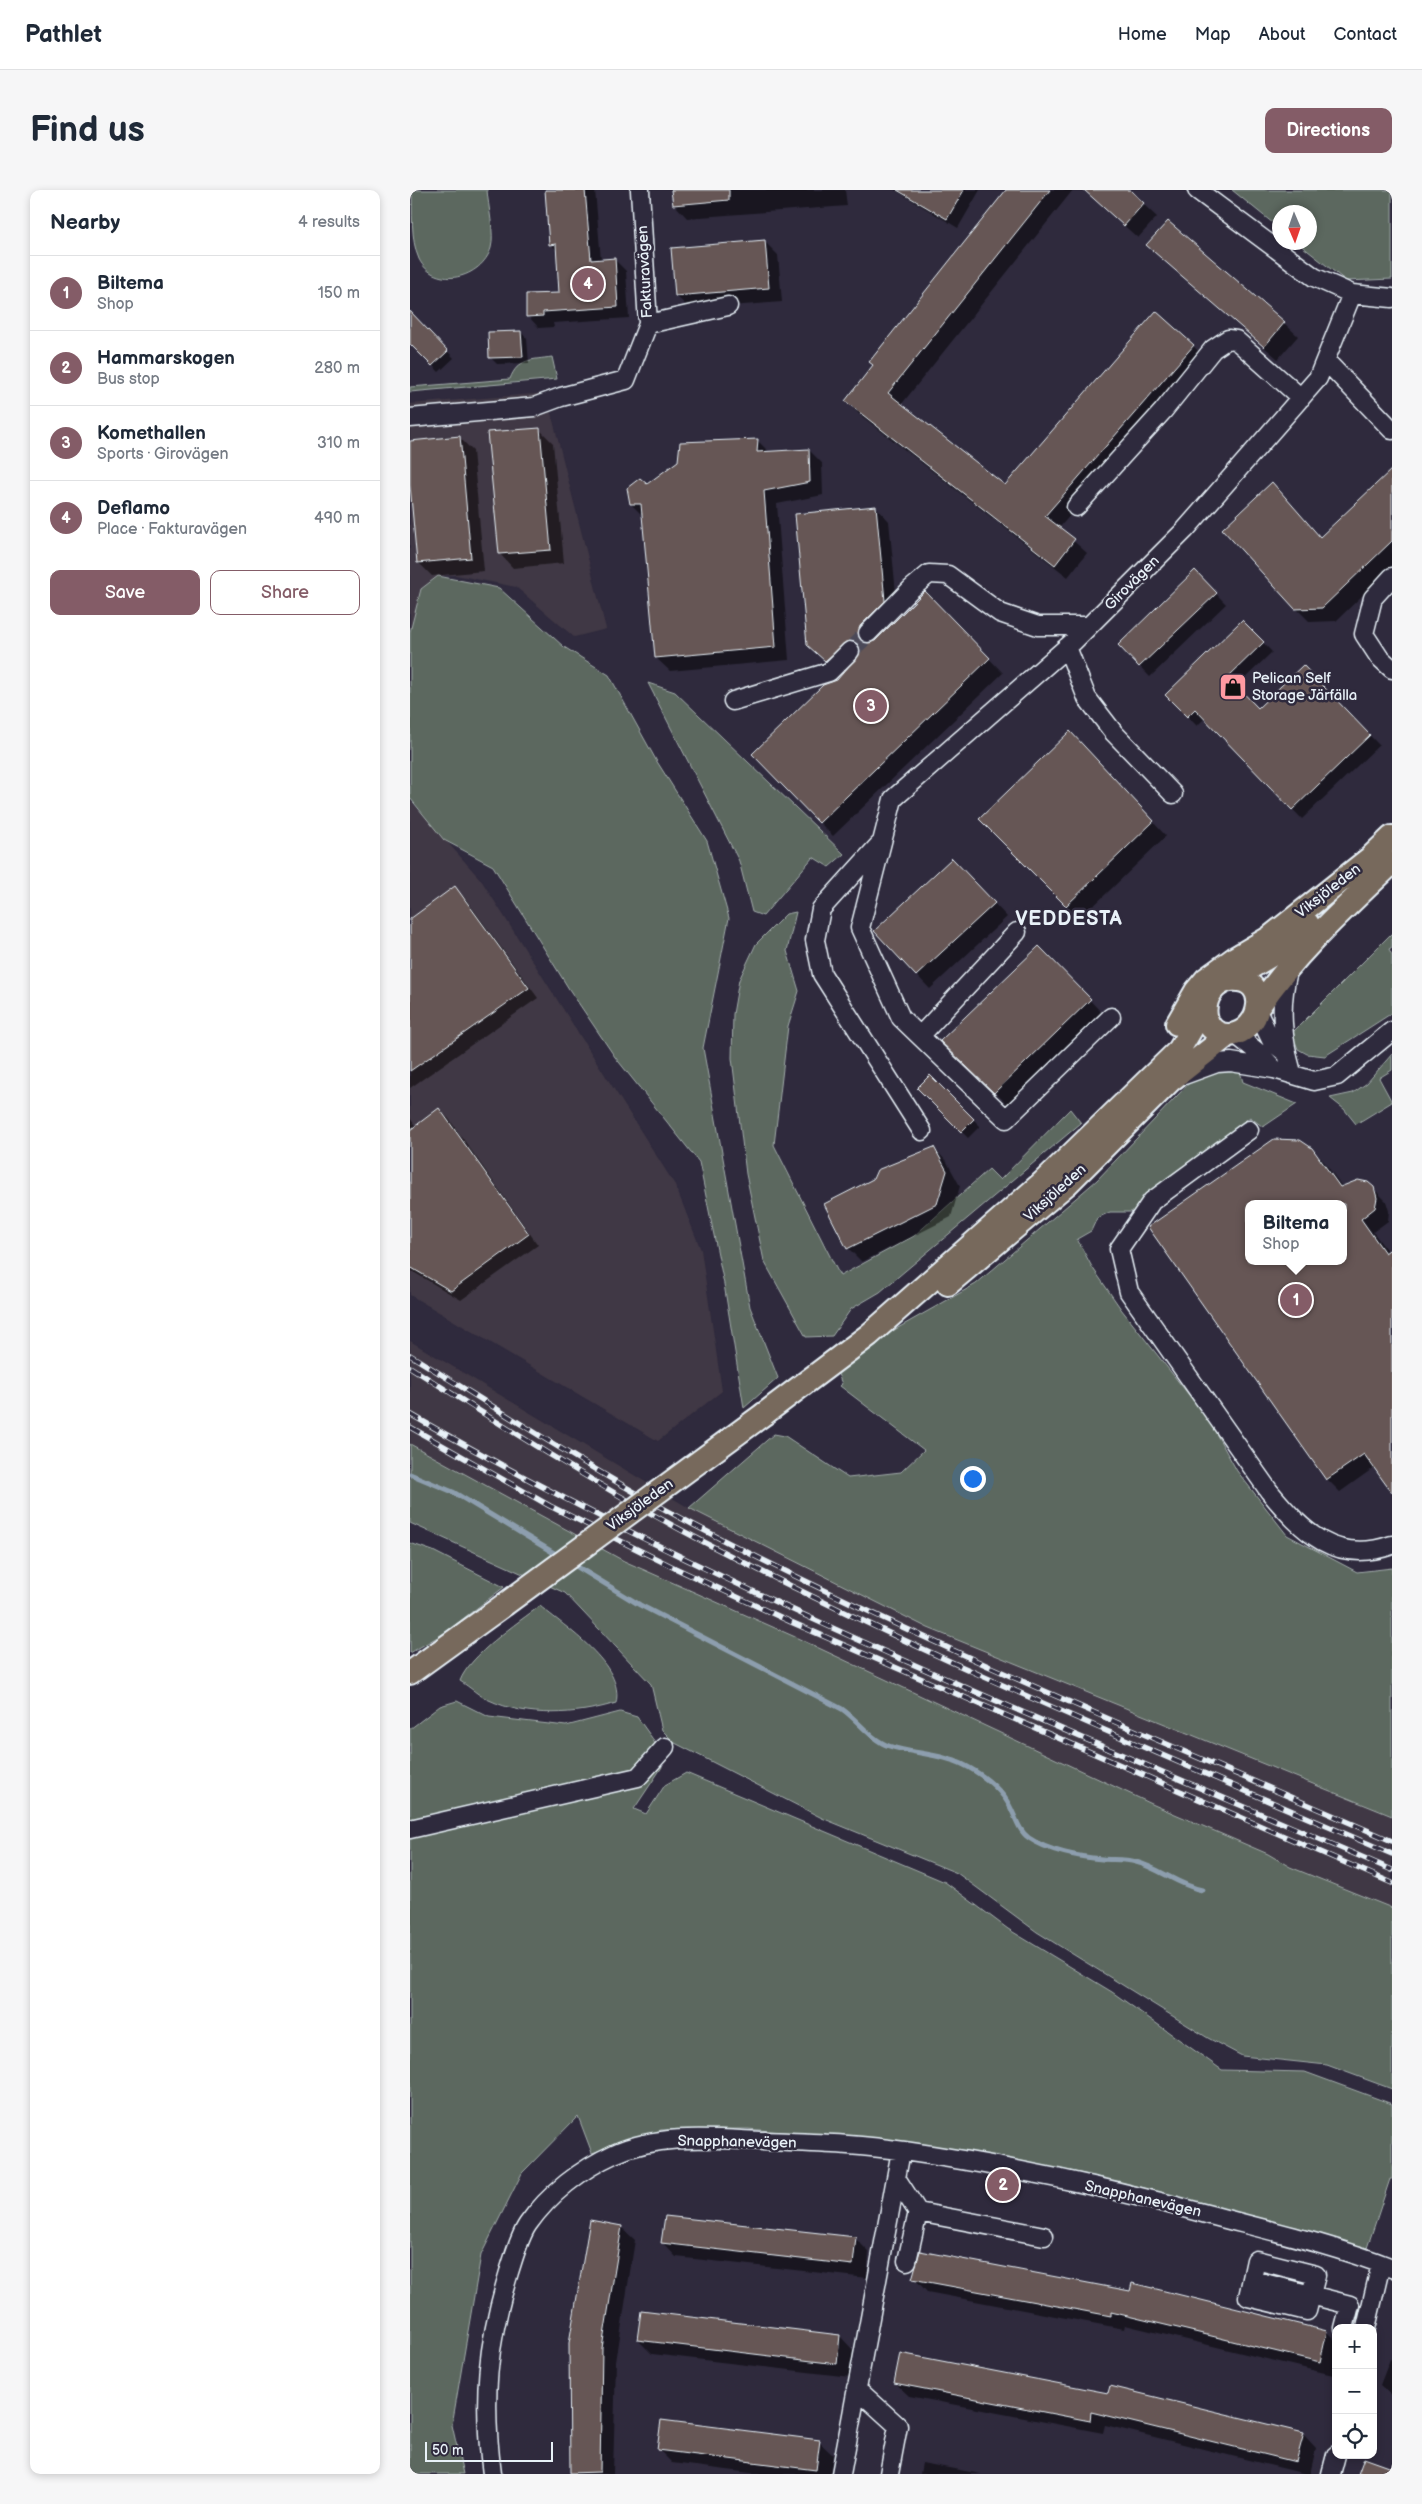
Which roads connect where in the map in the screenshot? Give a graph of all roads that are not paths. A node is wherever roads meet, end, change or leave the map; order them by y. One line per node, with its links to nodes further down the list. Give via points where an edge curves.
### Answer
1 (640, 190): 6 (street, Fakturavägen)
2 (1197, 190): 3 (street, via 1314,277)
3 (1352, 294): 4 (street); 7 (street, Girovägen)
4 (1392, 298)
5 (728, 306): 6 (street)
6 (648, 324): 9 (street, Fakturavägen, via 626,380 534,407)
7 (1326, 361): 8 (street, Girovägen, via 1318,378); 10 (street)
8 (1300, 398): 11 (street, via 1236,340 1228,339 1213,349 1163,411); 13 (street, Girovägen, via 1185,530)
9 (410, 418)
10 (1392, 430)
11 (1076, 507)
12 (1392, 577): 17 (street, via 1373,598 1364,634 1379,657)
13 (1089, 626): 14 (street, via 1038,626 1000,613 948,575 929,574); 15 (street, Girovägen)
14 (868, 633)
15 (1067, 647): 19 (street, via 1087,698 1114,733); 21 (street, Girovägen, via 894,799)
16 (850, 652): 18 (street, via 829,672)
17 (1392, 669)
18 (733, 701)
19 (1173, 794)
20 (1392, 837): 22 (main road, Viksjöleden)
21 (881, 843): 32 (street, Girovägen, via 860,928 901,1018); 38 (street, via 821,909 815,940 822,974)
22 (1370, 858): 26 (main road, Viksjöleden, via 1294,939); 36 (main road, Viksjöleden, via 1269,938 1206,978 1187,1004)
23 (1392, 863): 25 (main road, Viksjöleden)
24 (1017, 932): 32 (street)
25 (1289, 966): 28 (main road, Viksjöleden); 33 (street, via 1281,1008)
26 (1230, 980): 27 (main road, via 1212,991); 28 (main road, via 1242,980 1253,987)
27 (1205, 1006): 31 (main road, via 1209,1023 1215,1030); 36 (main road, Viksjöleden)
28 (1258, 1009): 31 (main road, via 1248,1025); 33 (street, via 1272,1042)
29 (1111, 1017): 32 (street, Girovägen, via 1006,1119)
30 (1392, 1031): 35 (street, via 1337,1076 1314,1081)
31 (1231, 1034): 34 (street, via 1260,1054); 36 (main road, Viksjöleden)
32 (920, 1036)
33 (1287, 1054): 35 (street)
34 (1274, 1069): 35 (street); 36 (street, via 1237,1062 1217,1063)
35 (1292, 1073)
36 (1160, 1079): 40 (main road, Viksjöleden, bridge, via 1112,1141 1029,1217 943,1288 869,1335)
37 (1249, 1130): 39 (street, via 1152,1201 1119,1249 1129,1292 1269,1492 1294,1521 1316,1539 1345,1551 1379,1550)
38 (922, 1131)
39 (1392, 1545)
40 (410, 1673)
41 (664, 1747): 42 (street, via 638,1777)
42 (410, 1829)
43 (901, 2151): 44 (street); 48 (street, Snapphanevägen, via 1011,2169 1148,2198); 56 (street, Snapphanevägen, via 698,2138 652,2142 615,2153 558,2191 527,2225 512,2262 492,2333 486,2389 486,2430)
44 (896, 2178): 45 (street); 54 (street)
45 (918, 2212): 46 (street); 47 (street)
46 (1044, 2236)
47 (907, 2261)
48 (1386, 2266): 51 (street, Snapphanevägen)
49 (1252, 2280): 50 (street)
50 (1350, 2305): 51 (street); 52 (street)
51 (1370, 2310): 53 (street, Snapphanevägen)
52 (1345, 2324)
53 (1367, 2324)
54 (856, 2388): 57 (street); 58 (street, via 898,2426)
55 (1335, 2459): 59 (street)
56 (492, 2474)
57 (841, 2474)
58 (889, 2474)
59 (1331, 2474)

